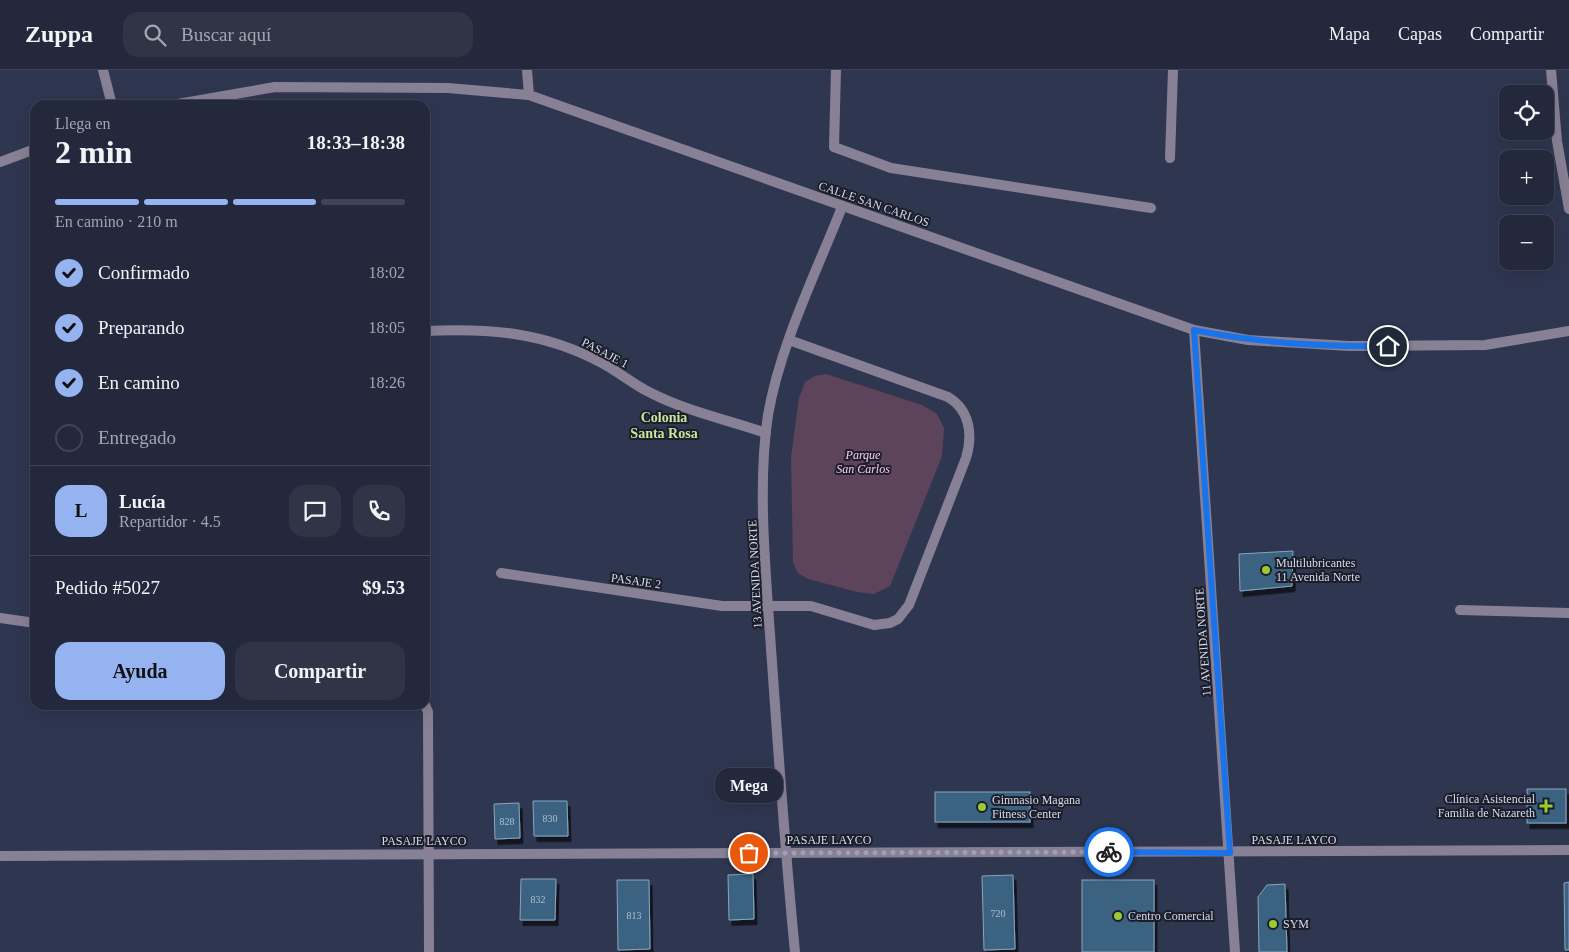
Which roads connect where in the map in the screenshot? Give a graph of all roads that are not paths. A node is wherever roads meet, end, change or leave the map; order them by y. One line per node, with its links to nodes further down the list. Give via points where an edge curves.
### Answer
1 (103, 70): 7 (street)
2 (527, 70): 6 (street)
3 (836, 70): 13 (street, via 834,147 891,168)
4 (1173, 70): 10 (street)
5 (1551, 70): 14 (street, via 1557,140)
6 (529, 95): 8 (street, CALLE SAN CARLOS, via 448,88 275,87); 12 (street, CALLE SAN CARLOS)
7 (111, 100)
8 (201, 100)
9 (30, 151): 11 (street)
10 (1170, 158)
11 (0, 162)
12 (842, 207): 15 (street, CALLE SAN CARLOS); 18 (street, 13 AVENIDA NORTE)
13 (1151, 208)
14 (1569, 209)
15 (1194, 330): 17 (street, CALLE SAN CARLOS, via 1248,340 1349,346 1485,345); 30 (street, 11 AVENIDA NORTE)
16 (430, 331): 19 (street, PASAJE 1, via 478,329 523,334 548,341 603,364 668,401)
17 (1569, 331)
18 (789, 340): 19 (street, 13 AVENIDA NORTE, via 771,398); 21 (street, PASAJE 2, via 948,397 963,410 970,442 909,605 898,619 890,624 874,625 822,608)
19 (766, 433): 21 (street, 13 AVENIDA NORTE, via 764,502)
20 (501, 573): 21 (street, PASAJE 2, via 722,606)
21 (768, 606): 29 (street, 13 AVENIDA NORTE)
22 (1460, 610): 23 (street)
23 (1569, 613)
24 (0, 618): 25 (street)
25 (30, 621)
26 (426, 710): 28 (street)
27 (1569, 850): 30 (street, PASAJE LAYCO)
28 (429, 853): 29 (street, PASAJE LAYCO); 31 (street, PASAJE LAYCO); 32 (street)
29 (785, 853): 30 (street, PASAJE LAYCO); 33 (street, 13 AVENIDA NORTE)
30 (1230, 853): 34 (street, 11 AVENIDA NORTE)
31 (0, 856)
32 (429, 952)
33 (795, 952)
34 (1235, 952)

